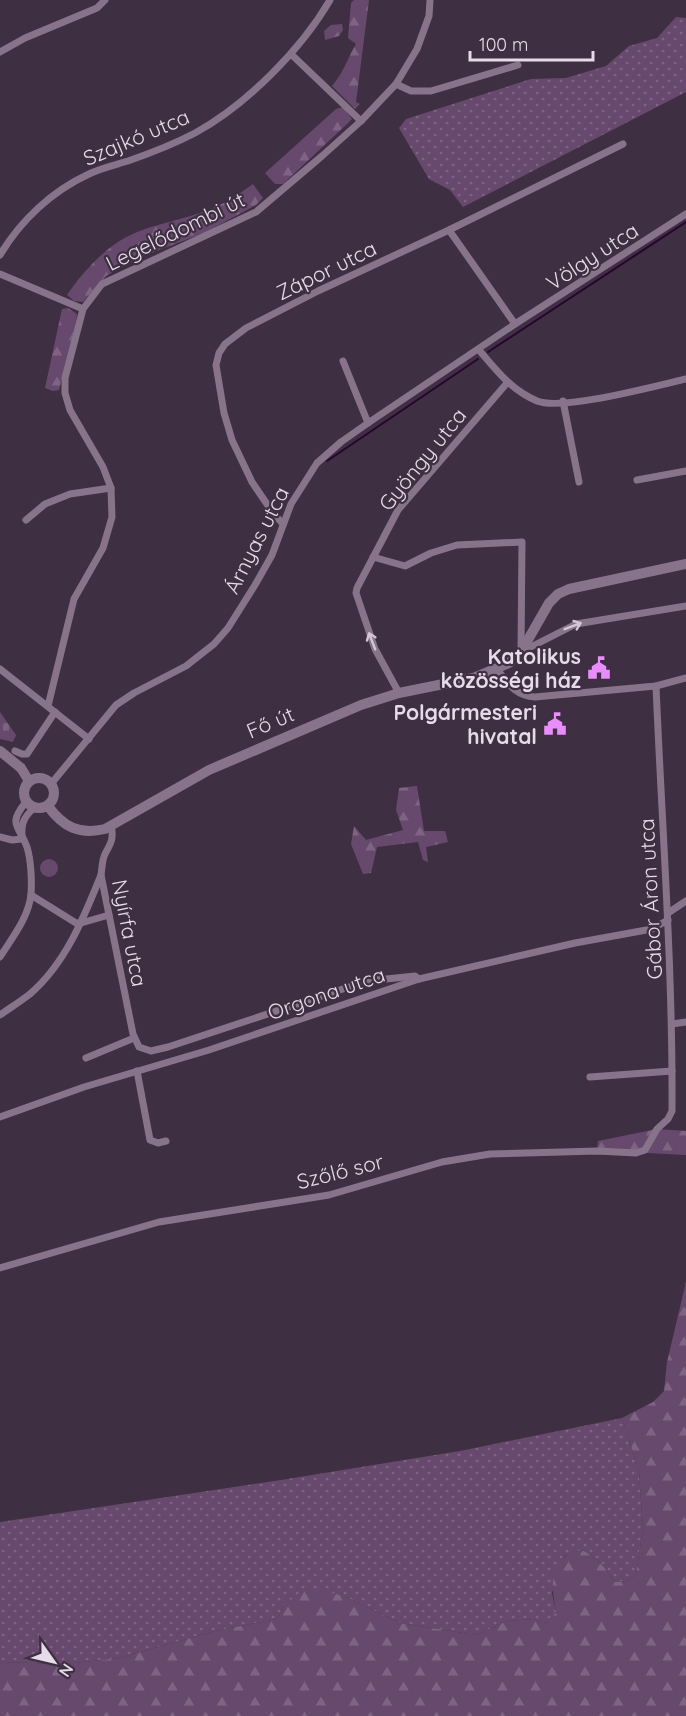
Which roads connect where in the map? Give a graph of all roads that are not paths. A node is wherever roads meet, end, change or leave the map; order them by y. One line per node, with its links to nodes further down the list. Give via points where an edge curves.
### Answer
1 (105, 0): 4 (street, via 97,8)
2 (330, 0): 5 (street, Szajkó utca)
3 (430, 0): 7 (street, Legelődombi út, via 429,16 417,48)
4 (0, 52)
5 (292, 55): 8 (street); 12 (street, Szajkó utca, via 234,106 196,132 69,185 41,205 13,234)
6 (518, 65): 7 (street, via 431,91 411,91)
7 (396, 84): 8 (street, Legelődombi út)
8 (361, 121): 14 (street, Legelődombi út, via 256,212 102,284)
9 (623, 144): 11 (street, Zápor utca)
10 (686, 214): 15 (street, Völgy utca)
11 (449, 230): 15 (street); 27 (street, Zápor utca, via 246,328 219,353 219,387 232,440 252,482)
12 (0, 255)
13 (0, 274): 14 (street)
14 (83, 309): 25 (street, Legelődombi út, via 64,393 104,467)
15 (515, 324): 16 (street, Árnyas utca)
16 (479, 350): 19 (street); 21 (street, Árnyas utca)
17 (343, 362): 21 (street)
18 (686, 379): 20 (street, via 583,401)
19 (507, 383): 20 (street, via 540,402); 28 (street, Gyöngy utca, via 398,510)
20 (563, 401): 24 (street)
21 (368, 423): 27 (street, Árnyas utca, via 317,463)
22 (686, 471): 23 (street)
23 (637, 480)
24 (579, 482)
25 (111, 488): 26 (street, via 70,494 45,504); 37 (street, Legelődombi út, via 112,517 103,548 74,599)
26 (26, 520)
27 (283, 524): 39 (street, Árnyas utca, via 255,585 214,644 186,666 116,705)
28 (373, 557): 31 (street, via 405,566 457,545 522,542); 36 (street, Gyöngy utca, one-way to 28, via 375,649 356,593)
29 (686, 564): 31 (main road, Fő út, via 578,586 558,594)
30 (686, 606): 31 (street, Fő út, one-way to 30, via 576,624)
31 (521, 652): 33 (main road, Fő út)
32 (0, 669): 37 (street)
33 (497, 669): 35 (street, via 515,691 525,696); 36 (main road, Fő út, via 473,678)
34 (686, 678): 35 (street)
35 (656, 686): 53 (street, Gábor Áron utca)
36 (399, 693): 46 (main road, Fő út, via 361,705 209,770)
37 (48, 706): 38 (street)
38 (55, 712): 39 (street); 41 (street, via 27,754)
39 (89, 739): 43 (street, Árnyas utca)
40 (0, 751): 42 (main road, via 21,768)
41 (15, 751)
42 (29, 782): 43 (main road, via 40,778); 44 (main road, via 23,793)
43 (51, 784): 45 (main road, via 54,795)
44 (30, 805): 45 (main road, via 41,809); 48 (street, via 15,819)
45 (48, 806): 46 (main road, Fő út, via 66,827 78,831 93,832)
46 (111, 825): 49 (street, Nyírfa utca, via 112,844 104,856)
47 (0, 837): 48 (street)
48 (22, 839): 50 (street, via 29,855)
49 (102, 875): 52 (street, Nyírfa utca); 54 (street)
50 (31, 895): 54 (street); 55 (street, via 24,918)
51 (686, 901): 53 (street, Orgona utca)
52 (109, 915): 54 (street); 60 (street, Nyírfa utca)
53 (668, 916): 56 (street, Orgona utca, via 652,929); 59 (street, Gábor Áron utca)
54 (81, 923): 57 (street, via 47,976)
55 (0, 957)
56 (419, 979): 60 (street, Nyírfa utca, via 415,976 367,981 152,1051 139,1047); 62 (street, Orgona utca)
57 (0, 1015)
58 (686, 1022): 59 (street)
59 (672, 1024): 63 (street, Gábor Áron utca)
60 (134, 1038): 61 (street)
61 (86, 1058)
62 (137, 1071): 66 (street, Orgona utca); 67 (street, via 150,1140)
63 (672, 1071): 64 (street); 65 (street, Gábor Áron utca)
64 (590, 1077)
65 (672, 1111): 68 (street, Szőlő sor, via 645,1150 636,1153 490,1155 442,1162 329,1195 159,1222)
66 (0, 1117)
67 (166, 1141)
68 (0, 1268)

